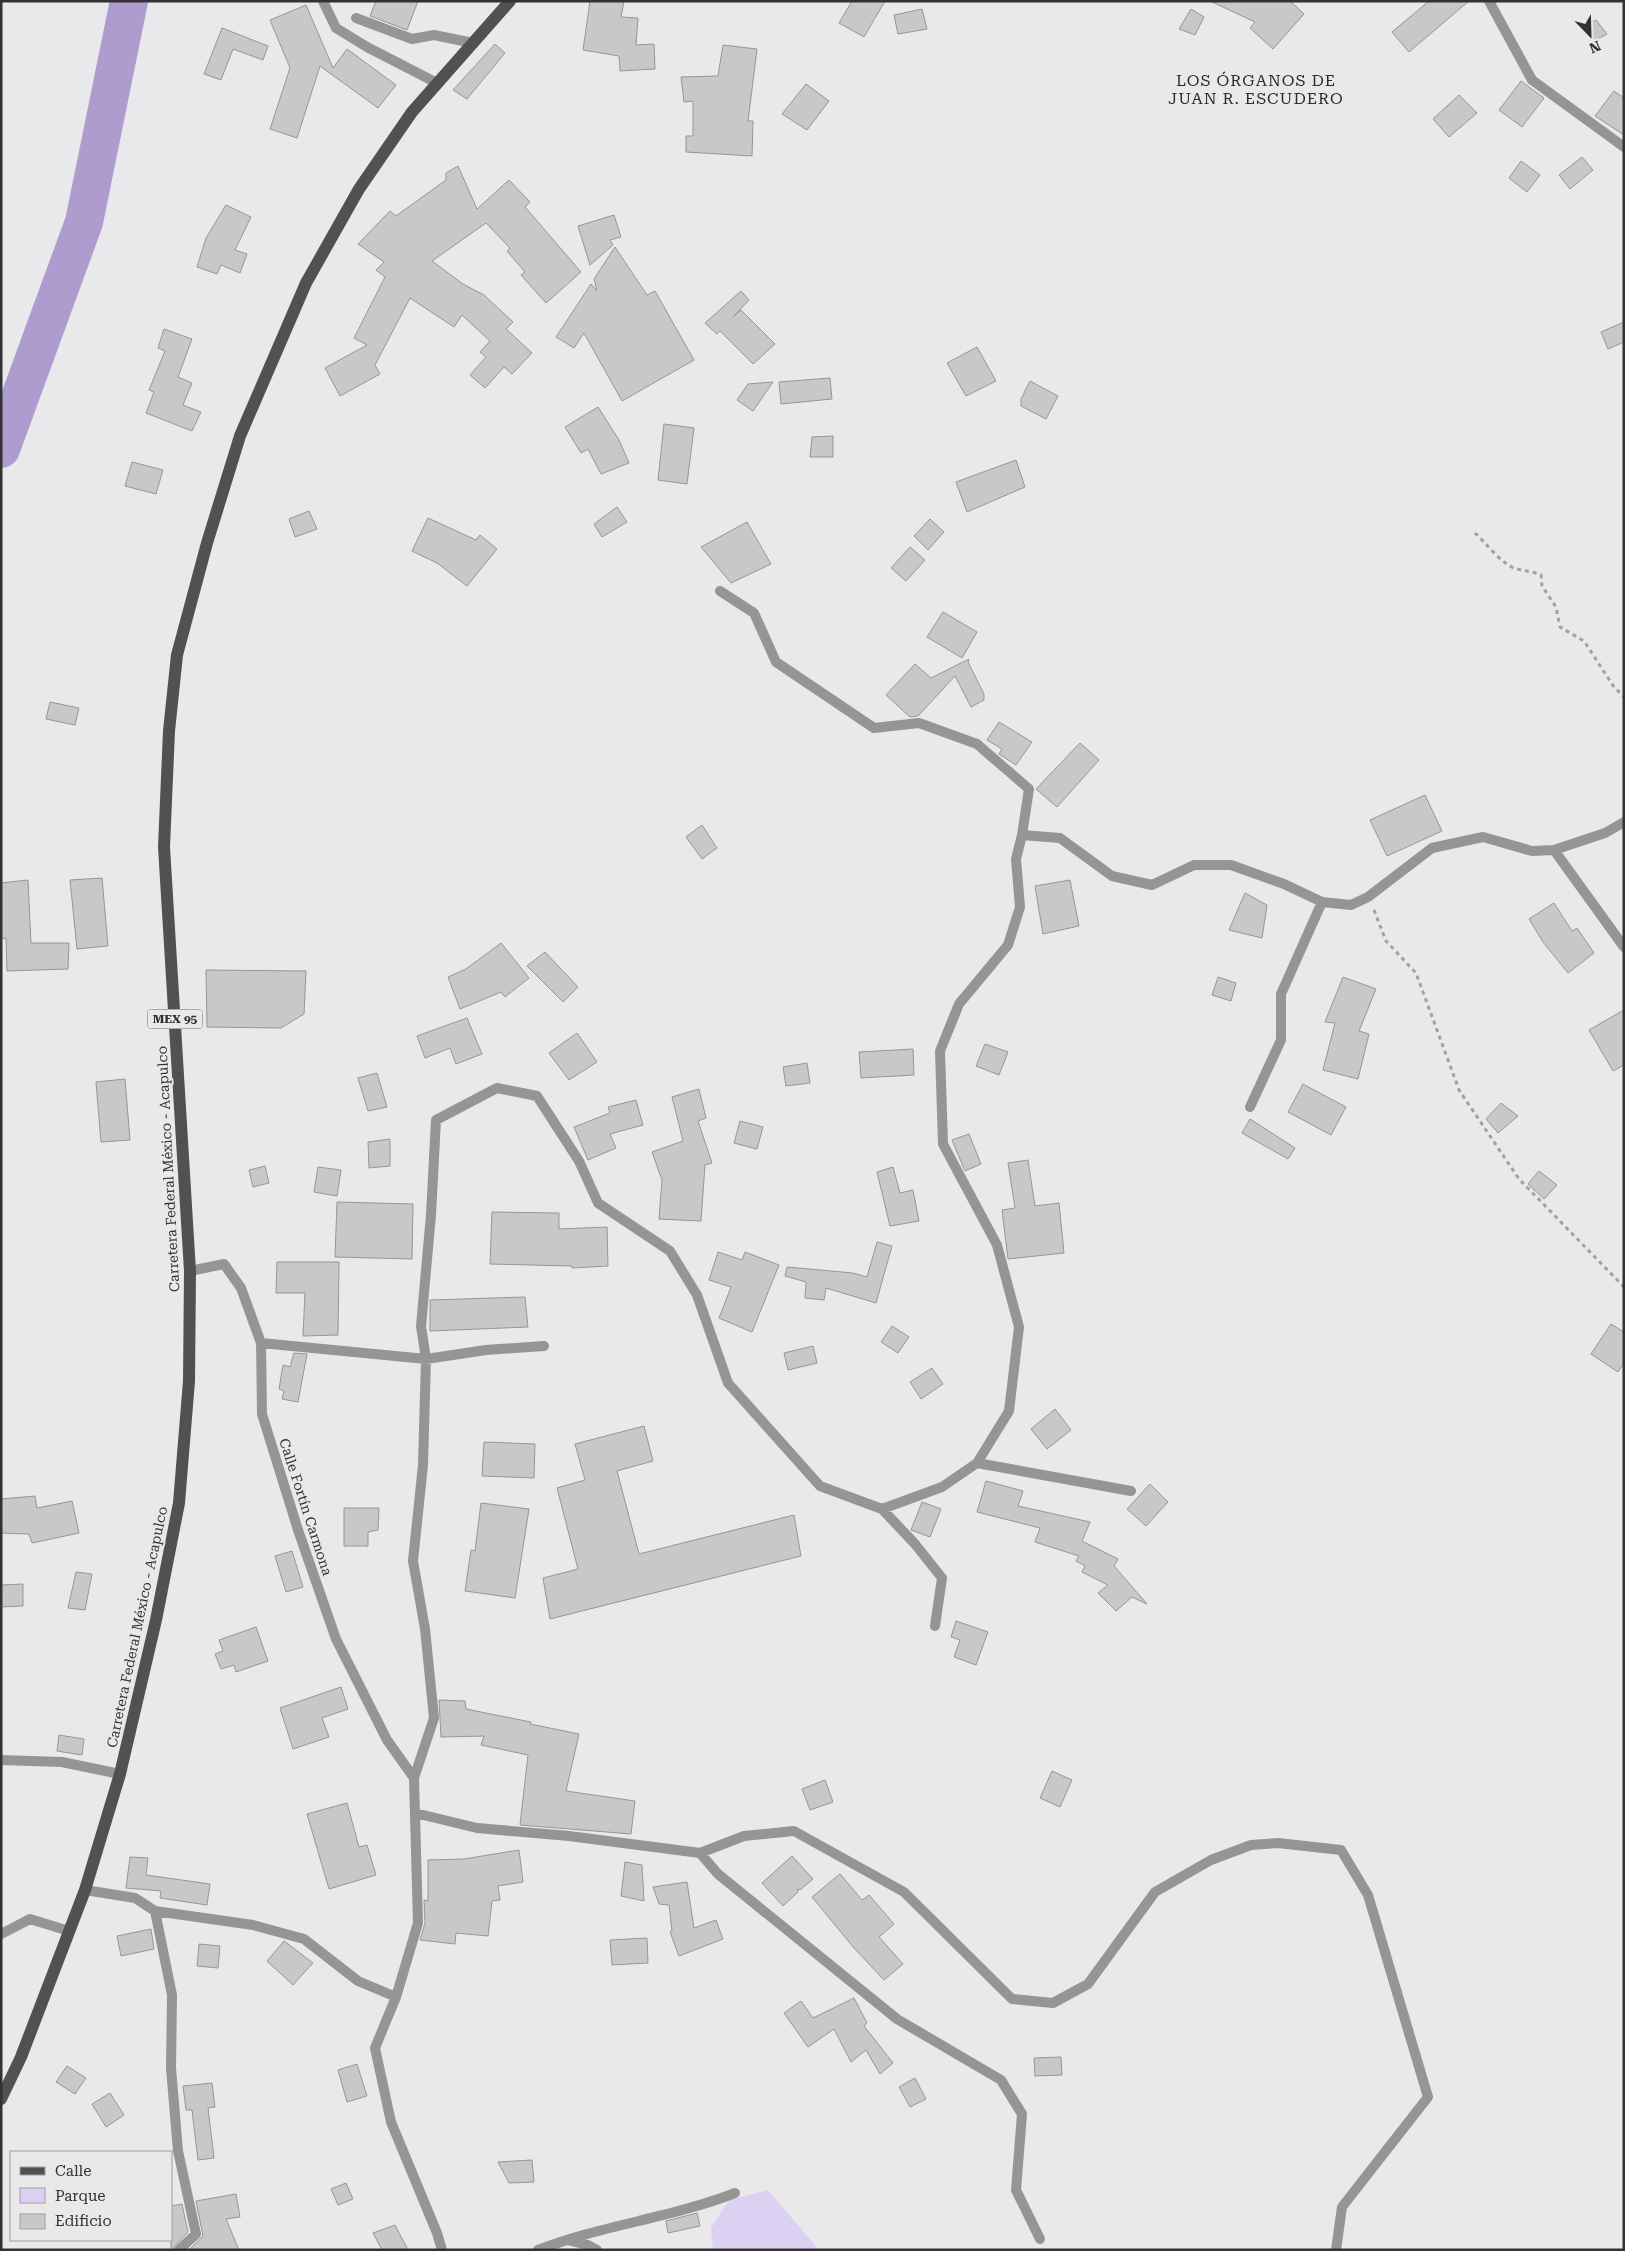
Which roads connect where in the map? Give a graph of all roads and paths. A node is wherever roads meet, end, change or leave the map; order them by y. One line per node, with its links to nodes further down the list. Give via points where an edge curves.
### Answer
1 (323, 1): 6 (street, via 336,28)
2 (510, 1): 5 (main road, Carretera Federal México - Acapulco / MEX 95)
3 (1489, 1): 7 (street, via 1532,80)
4 (356, 18): 5 (street, via 412,39 434,35)
5 (473, 43): 6 (main road, Carretera Federal México - Acapulco / MEX 95)
6 (437, 83): 18 (main road, Carretera Federal México - Acapulco / MEX 95, via 412,112 359,189 306,283 240,436 177,655 169,732 164,847)
7 (1624, 147)
8 (1475, 533): 10 (path, via 1505,563 1541,575 1542,586 1556,607 1560,627 1584,641)
9 (720, 591): 12 (street, via 754,613 776,662 874,728 919,723 977,744 1029,789)
10 (1624, 697)
11 (1624, 822): 13 (street, via 1605,833)
12 (1022, 835): 15 (street, via 1060,838 1112,876 1152,885 1194,865 1230,865 1284,884); 23 (street, via 1016,859 1020,907 1008,945 959,1004 940,1051 944,1144 998,1245 1019,1327 1009,1411)
13 (1554, 850): 14 (street, via 1532,850 1483,837 1432,848); 16 (street)
14 (1368, 898): 15 (street, via 1351,905); 19 (path, via 1386,941 1416,973 1459,1090 1518,1179)
15 (1322, 902): 17 (street, via 1281,994 1281,1040)
16 (1624, 947)
17 (1250, 1107)
18 (190, 1271): 20 (street, Calle Fortín Carmona, via 224,1264 240,1288); 28 (main road, Carretera Federal México - Acapulco / MEX 95, via 189,1381 179,1503)
19 (1624, 1287)
20 (261, 1343): 22 (street); 29 (street, Calle Fortín Carmona, via 262,1414 309,1562 341,1648 387,1740)
21 (544, 1346): 22 (street)
22 (426, 1359): 25 (street, via 421,1326 436,1120 497,1088 537,1096 579,1161 598,1203 670,1251 697,1295 728,1383 820,1486); 29 (street, via 423,1465 413,1561 425,1629 434,1718)
23 (977, 1463): 24 (street); 25 (street, via 942,1487)
24 (1131, 1491)
25 (882, 1509): 26 (street, via 942,1578)
26 (935, 1626)
27 (1, 1760): 28 (street, via 62,1762)
28 (120, 1774): 32 (main road, Carretera Federal México - Acapulco / MEX 95)
29 (414, 1778): 30 (street)
30 (415, 1813): 31 (street, via 477,1828); 36 (street, via 418,1922)
31 (700, 1853): 40 (street, via 718,1874 897,2019 1001,2080 1022,2114 1016,2190); 45 (street, via 744,1836 794,1831 904,1892 1012,1999 1054,2003 1088,1984 1155,1892 1211,1860 1251,1845 1278,1843 1341,1850 1368,1894 1428,2097 1342,2207)
32 (85, 1890): 33 (street, via 135,1898); 34 (main road, Carretera Federal México - Acapulco / MEX 95)
33 (154, 1911): 36 (street, via 253,1925 304,1939 358,1982); 41 (street, via 172,1995 171,2068 178,2151 196,2234)
34 (69, 1932): 35 (street, via 30,1919); 37 (main road, Carretera Federal México - Acapulco / MEX 95, via 21,2057)
35 (1, 1934)
36 (396, 1997): 42 (street, via 375,2048 391,2122)
37 (1, 2098)
38 (735, 2193): 39 (street, via 705,2205)
39 (564, 2239): 43 (street); 44 (street)
40 (1040, 2239)
41 (179, 2250)
42 (442, 2250)
43 (538, 2250)
44 (597, 2250)
45 (1336, 2250)

